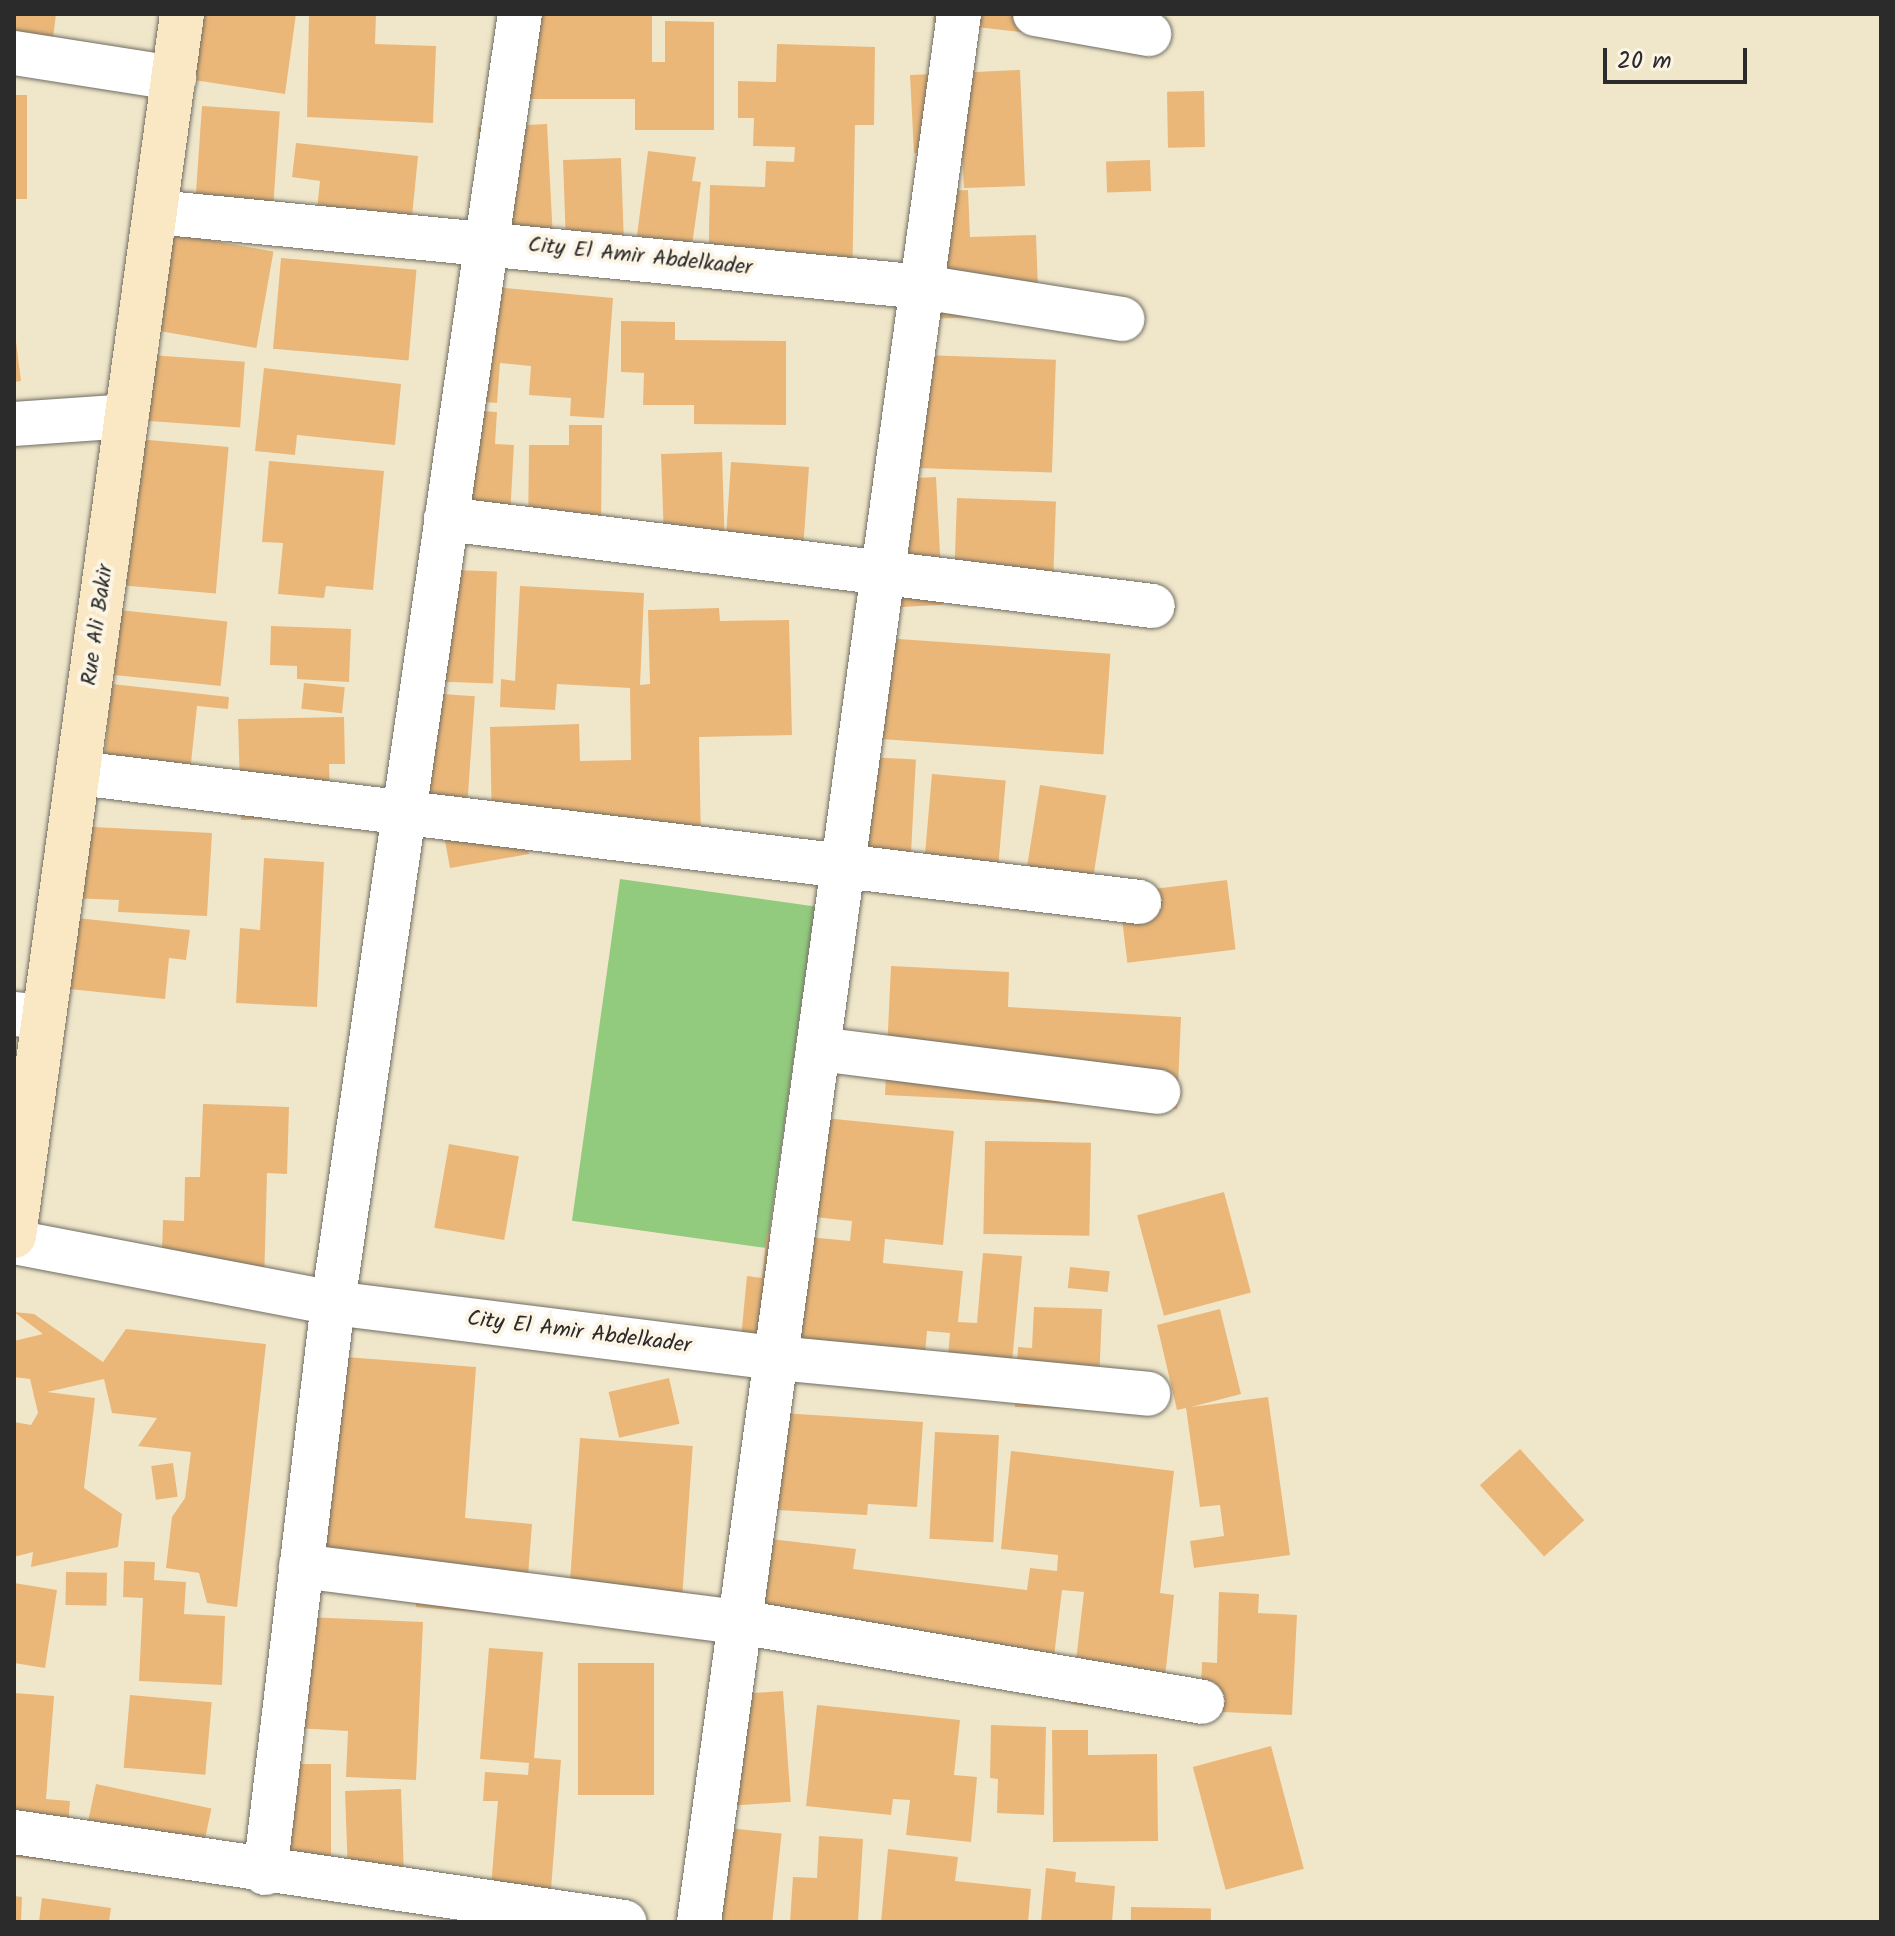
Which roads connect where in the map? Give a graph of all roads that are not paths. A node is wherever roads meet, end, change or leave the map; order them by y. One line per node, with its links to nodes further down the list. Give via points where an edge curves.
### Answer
1 (182, 14): 7 (street, Rue Ali Bakir)
2 (520, 14): 9 (street)
3 (959, 14): 10 (street)
4 (1035, 14): 5 (street)
5 (1149, 34)
6 (14, 53): 7 (street)
7 (174, 78): 8 (street, Rue Ali Bakir)
8 (156, 212): 9 (street, City El Amir Abdelkader); 12 (street, Rue Ali Bakir)
9 (487, 241): 10 (street, City El Amir Abdelkader); 14 (street)
10 (922, 287): 11 (street, City El Amir Abdelkader); 15 (street)
11 (1122, 319)
12 (127, 416): 13 (street); 17 (street, Rue Ali Bakir)
13 (14, 424)
14 (446, 519): 15 (street); 18 (street)
15 (884, 573): 16 (street); 19 (street)
16 (1153, 606)
17 (78, 773): 18 (street); 21 (street, Rue Ali Bakir)
18 (404, 814): 19 (street); 25 (street)
19 (844, 867): 20 (street); 22 (street)
20 (1139, 902)
21 (29, 1016): 24 (street, Rue Ali Bakir)
22 (819, 1049): 23 (street); 26 (street)
23 (1158, 1092)
24 (14, 1239): 25 (street, City El Amir Abdelkader)
25 (333, 1303): 26 (street, City El Amir Abdelkader); 28 (street)
26 (777, 1358): 27 (street, City El Amir Abdelkader); 29 (street)
27 (1148, 1394)
28 (301, 1566): 29 (street); 32 (street)
29 (740, 1622): 30 (street); 34 (street)
30 (1202, 1702)
31 (14, 1832): 32 (street)
32 (265, 1873): 33 (street)
33 (624, 1922)
34 (699, 1922)

